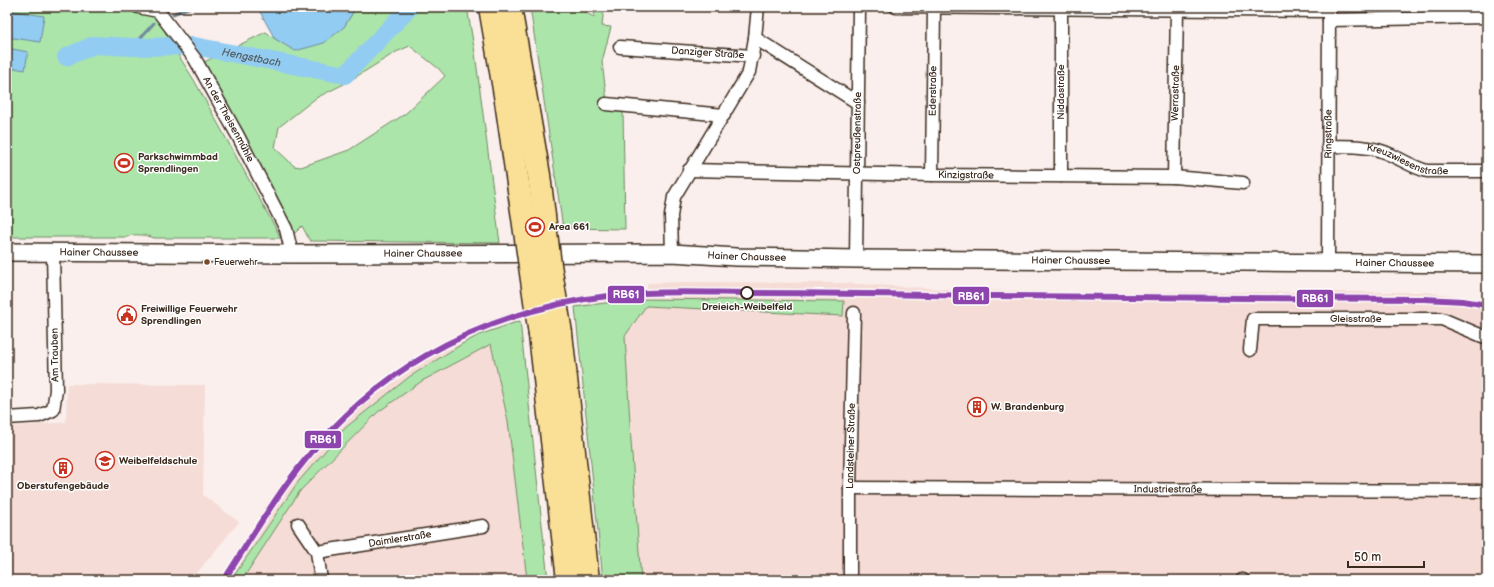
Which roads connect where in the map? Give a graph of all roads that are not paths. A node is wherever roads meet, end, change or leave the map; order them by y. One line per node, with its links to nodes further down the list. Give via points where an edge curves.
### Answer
1 (138, 7): 28 (street, An der Theisenmühle, via 158,11 195,59 286,229)
2 (490, 7): 34 (highway, bridge)
3 (510, 7): 34 (highway, bridge, via 539,175 550,265)
4 (758, 7): 12 (street)
5 (859, 7): 15 (street, Ostpreußenstraße)
6 (896, 7): 7 (street)
7 (934, 8): 8 (street); 22 (street, Ederstraße)
8 (1061, 9): 9 (street); 23 (street, Niddastraße)
9 (1177, 10): 10 (street); 24 (street, Werrastraße)
10 (1329, 13): 11 (street); 18 (street, Ringstraße)
11 (1487, 17)
12 (755, 38): 14 (street); 15 (street)
13 (620, 46): 14 (street, Danziger Straße)
14 (753, 56): 17 (street, Danziger Straße, via 749,72)
15 (858, 103): 21 (street, Ostpreußenstraße)
16 (606, 104): 17 (street)
17 (724, 115): 19 (street, Danziger Straße)
18 (1328, 146): 20 (street, Kreuzwiesenstraße, via 1379,150 1427,170); 31 (street, Ringstraße)
19 (689, 170): 21 (street, Kinzigstraße); 29 (street, Danziger Straße, via 677,190 672,206)
20 (1487, 171)
21 (858, 173): 22 (street, Kinzigstraße); 30 (street, Ostpreußenstraße)
22 (932, 175): 23 (street, Kinzigstraße)
23 (1061, 176): 24 (street, Kinzigstraße)
24 (1174, 177): 25 (street, Kinzigstraße)
25 (1243, 183)
26 (7, 252): 27 (street, Hainer Chaussee)
27 (53, 252): 28 (street, Hainer Chaussee); 37 (street, Am Trauben, via 56,390 54,410 39,416)
28 (292, 254): 29 (street, Hainer Chaussee)
29 (672, 254): 30 (street, Hainer Chaussee)
30 (856, 259): 31 (street, Hainer Chaussee)
31 (1328, 262): 32 (street, Hainer Chaussee)
32 (1487, 264)
33 (854, 313): 38 (street, Landsteiner Straße)
34 (550, 334): 44 (highway); 45 (highway)
35 (1487, 338): 36 (street, Gleisstraße, via 1442,319 1253,319)
36 (1250, 350)
37 (7, 418)
38 (850, 488): 39 (street, Industriestraße); 46 (street, Landsteiner Straße)
39 (1487, 491)
40 (298, 524): 42 (street)
41 (483, 526): 42 (street, Daimlerstraße)
42 (317, 552): 43 (street)
43 (321, 580)
44 (568, 580)
45 (588, 580)
46 (850, 580)

